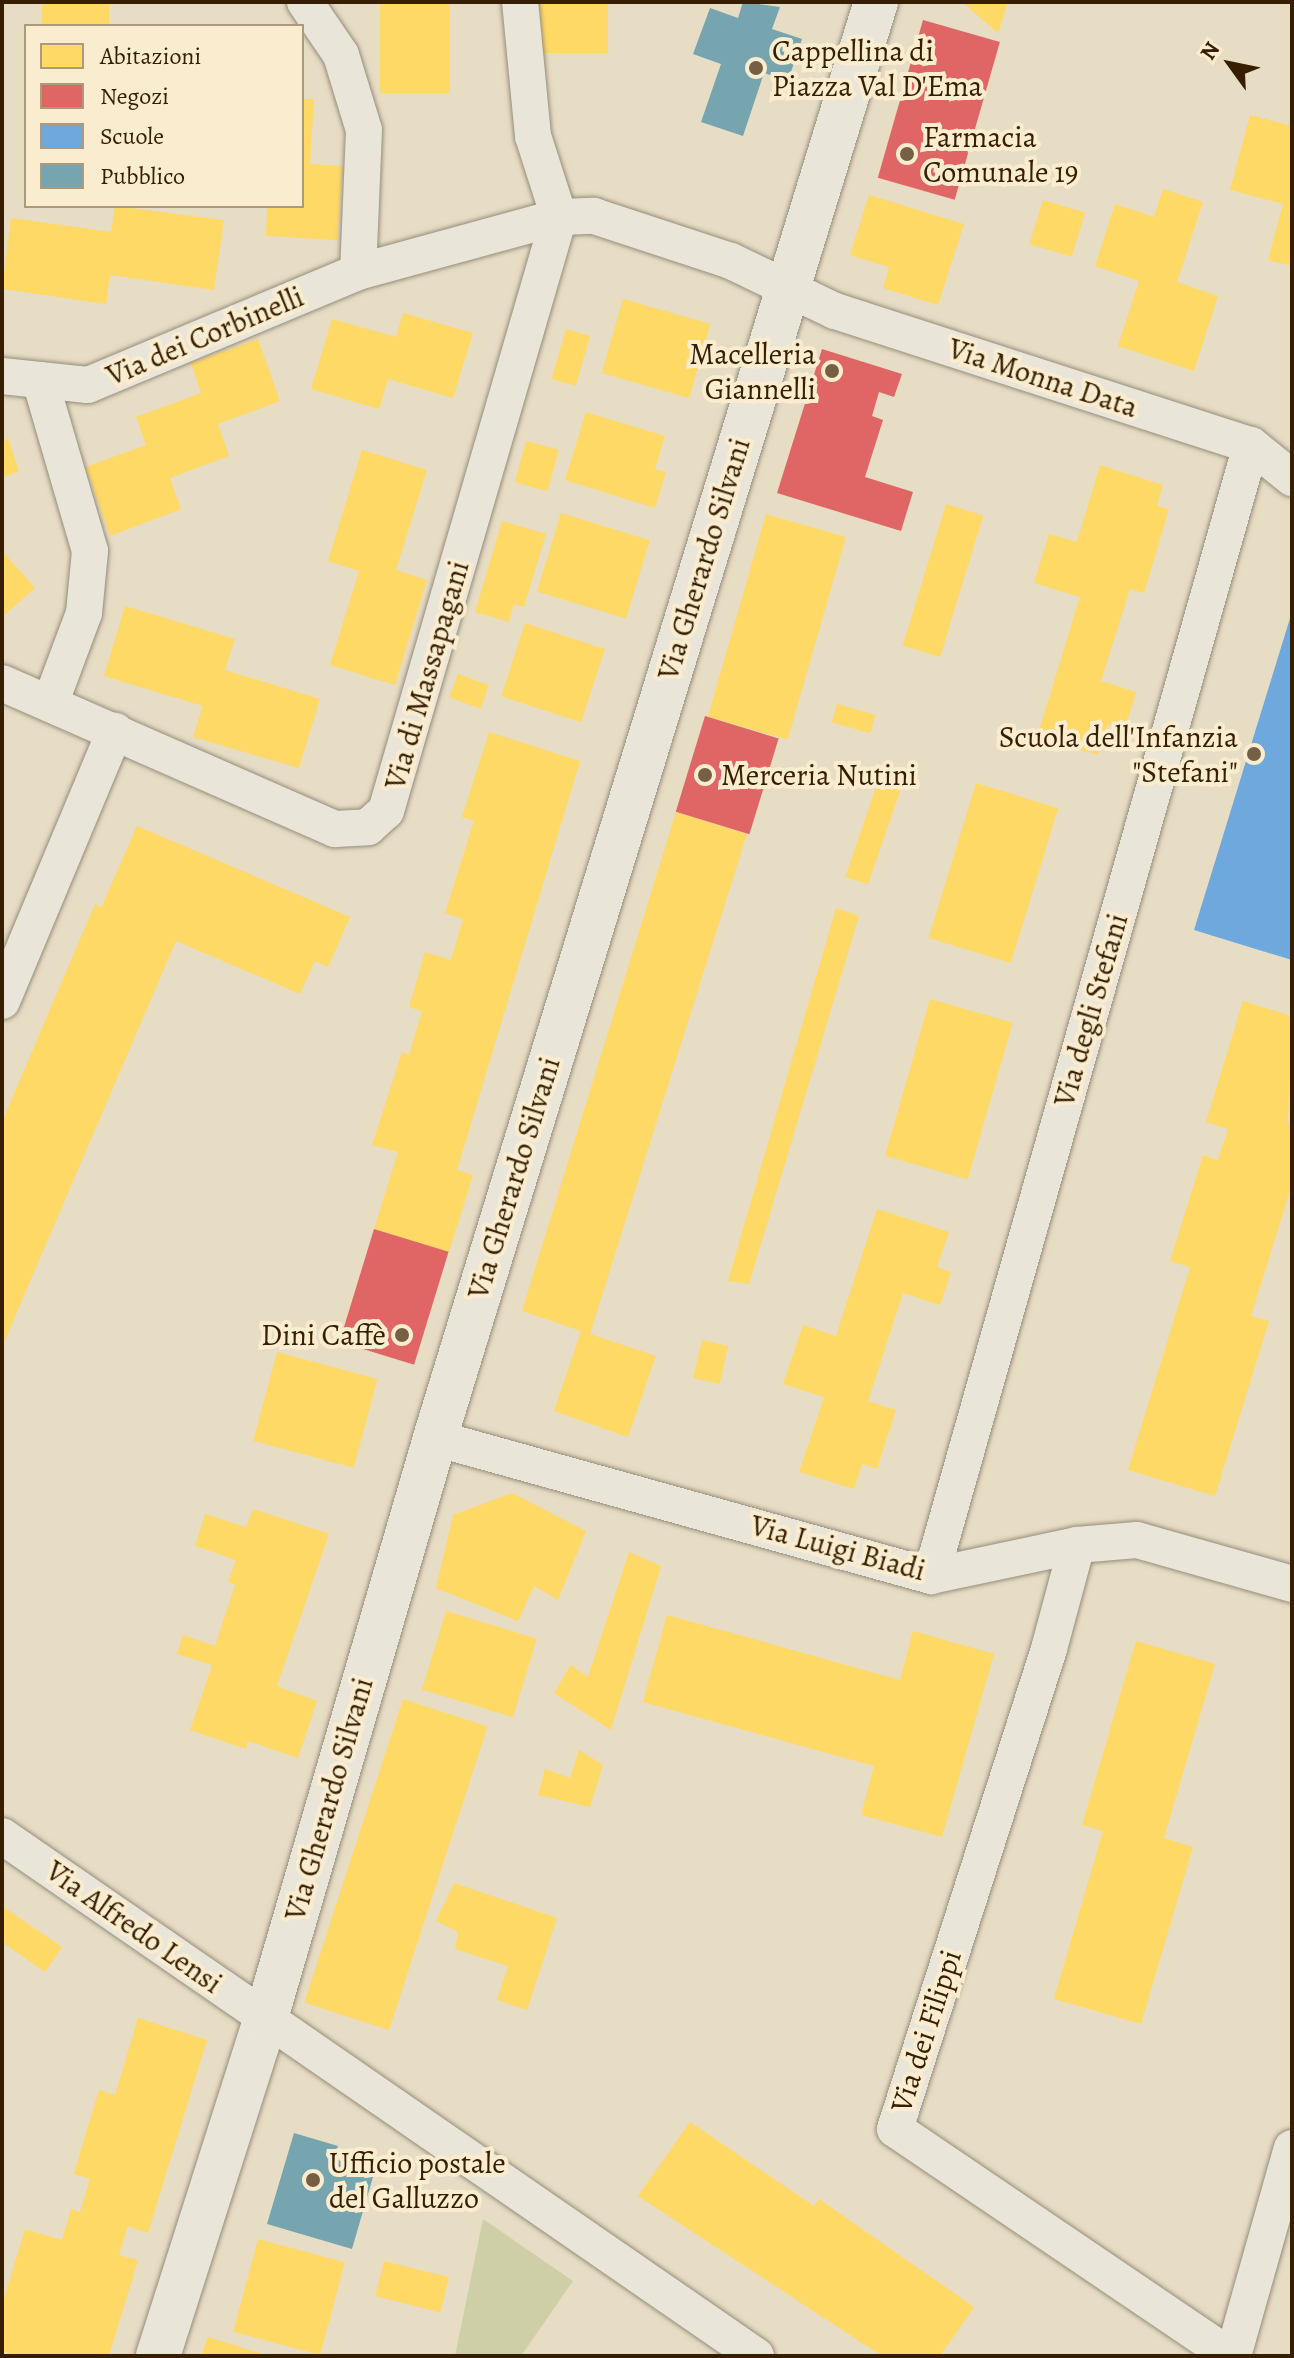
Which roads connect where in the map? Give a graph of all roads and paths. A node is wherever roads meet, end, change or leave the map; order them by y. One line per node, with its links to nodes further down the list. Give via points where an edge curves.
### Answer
1 (305, 2): 5 (street, via 341,55 366,146)
2 (520, 2): 4 (street, via 533,136)
3 (876, 2): 6 (main road, Via Gherardo Silvani)
4 (559, 217): 5 (street, Via dei Corbinelli); 6 (street, Via Monna Data, via 594,216 625,223 731,261); 13 (street, Via di Massapagani, via 386,811 368,827 335,829)
5 (358, 272): 8 (street, Via dei Corbinelli, via 88,385)
6 (787, 289): 9 (street, Via Monna Data, via 835,311); 15 (main road, Via Gherardo Silvani)
7 (2, 376): 8 (street, Via dei Corbinelli)
8 (40, 380): 12 (street, via 90,551 84,613)
9 (1251, 445): 10 (street, Via Monna Data); 17 (street, Via degli Stefani)
10 (1292, 478)
11 (2, 683): 12 (street, Via di Massapagani)
12 (50, 704): 13 (street, Via di Massapagani)
13 (115, 731): 14 (street)
14 (2, 1001)
15 (435, 1438): 17 (street, Via Luigi Biadi); 20 (main road, Via Gherardo Silvani)
16 (1077, 1545): 17 (street, Via Luigi Biadi); 18 (street, Via Luigi Biadi, via 1137,1540); 24 (street, Via dei Filippi, via 1049,1649 895,2129)
17 (931, 1576)
18 (1292, 1584)
19 (2, 1836): 20 (street, Via Alfredo Lensi)
20 (266, 2018): 22 (main road, Via Gherardo Silvani); 23 (street, Via Alfredo Lensi)
21 (1292, 2148): 24 (street)
22 (158, 2356)
23 (756, 2356)
24 (1231, 2356)

